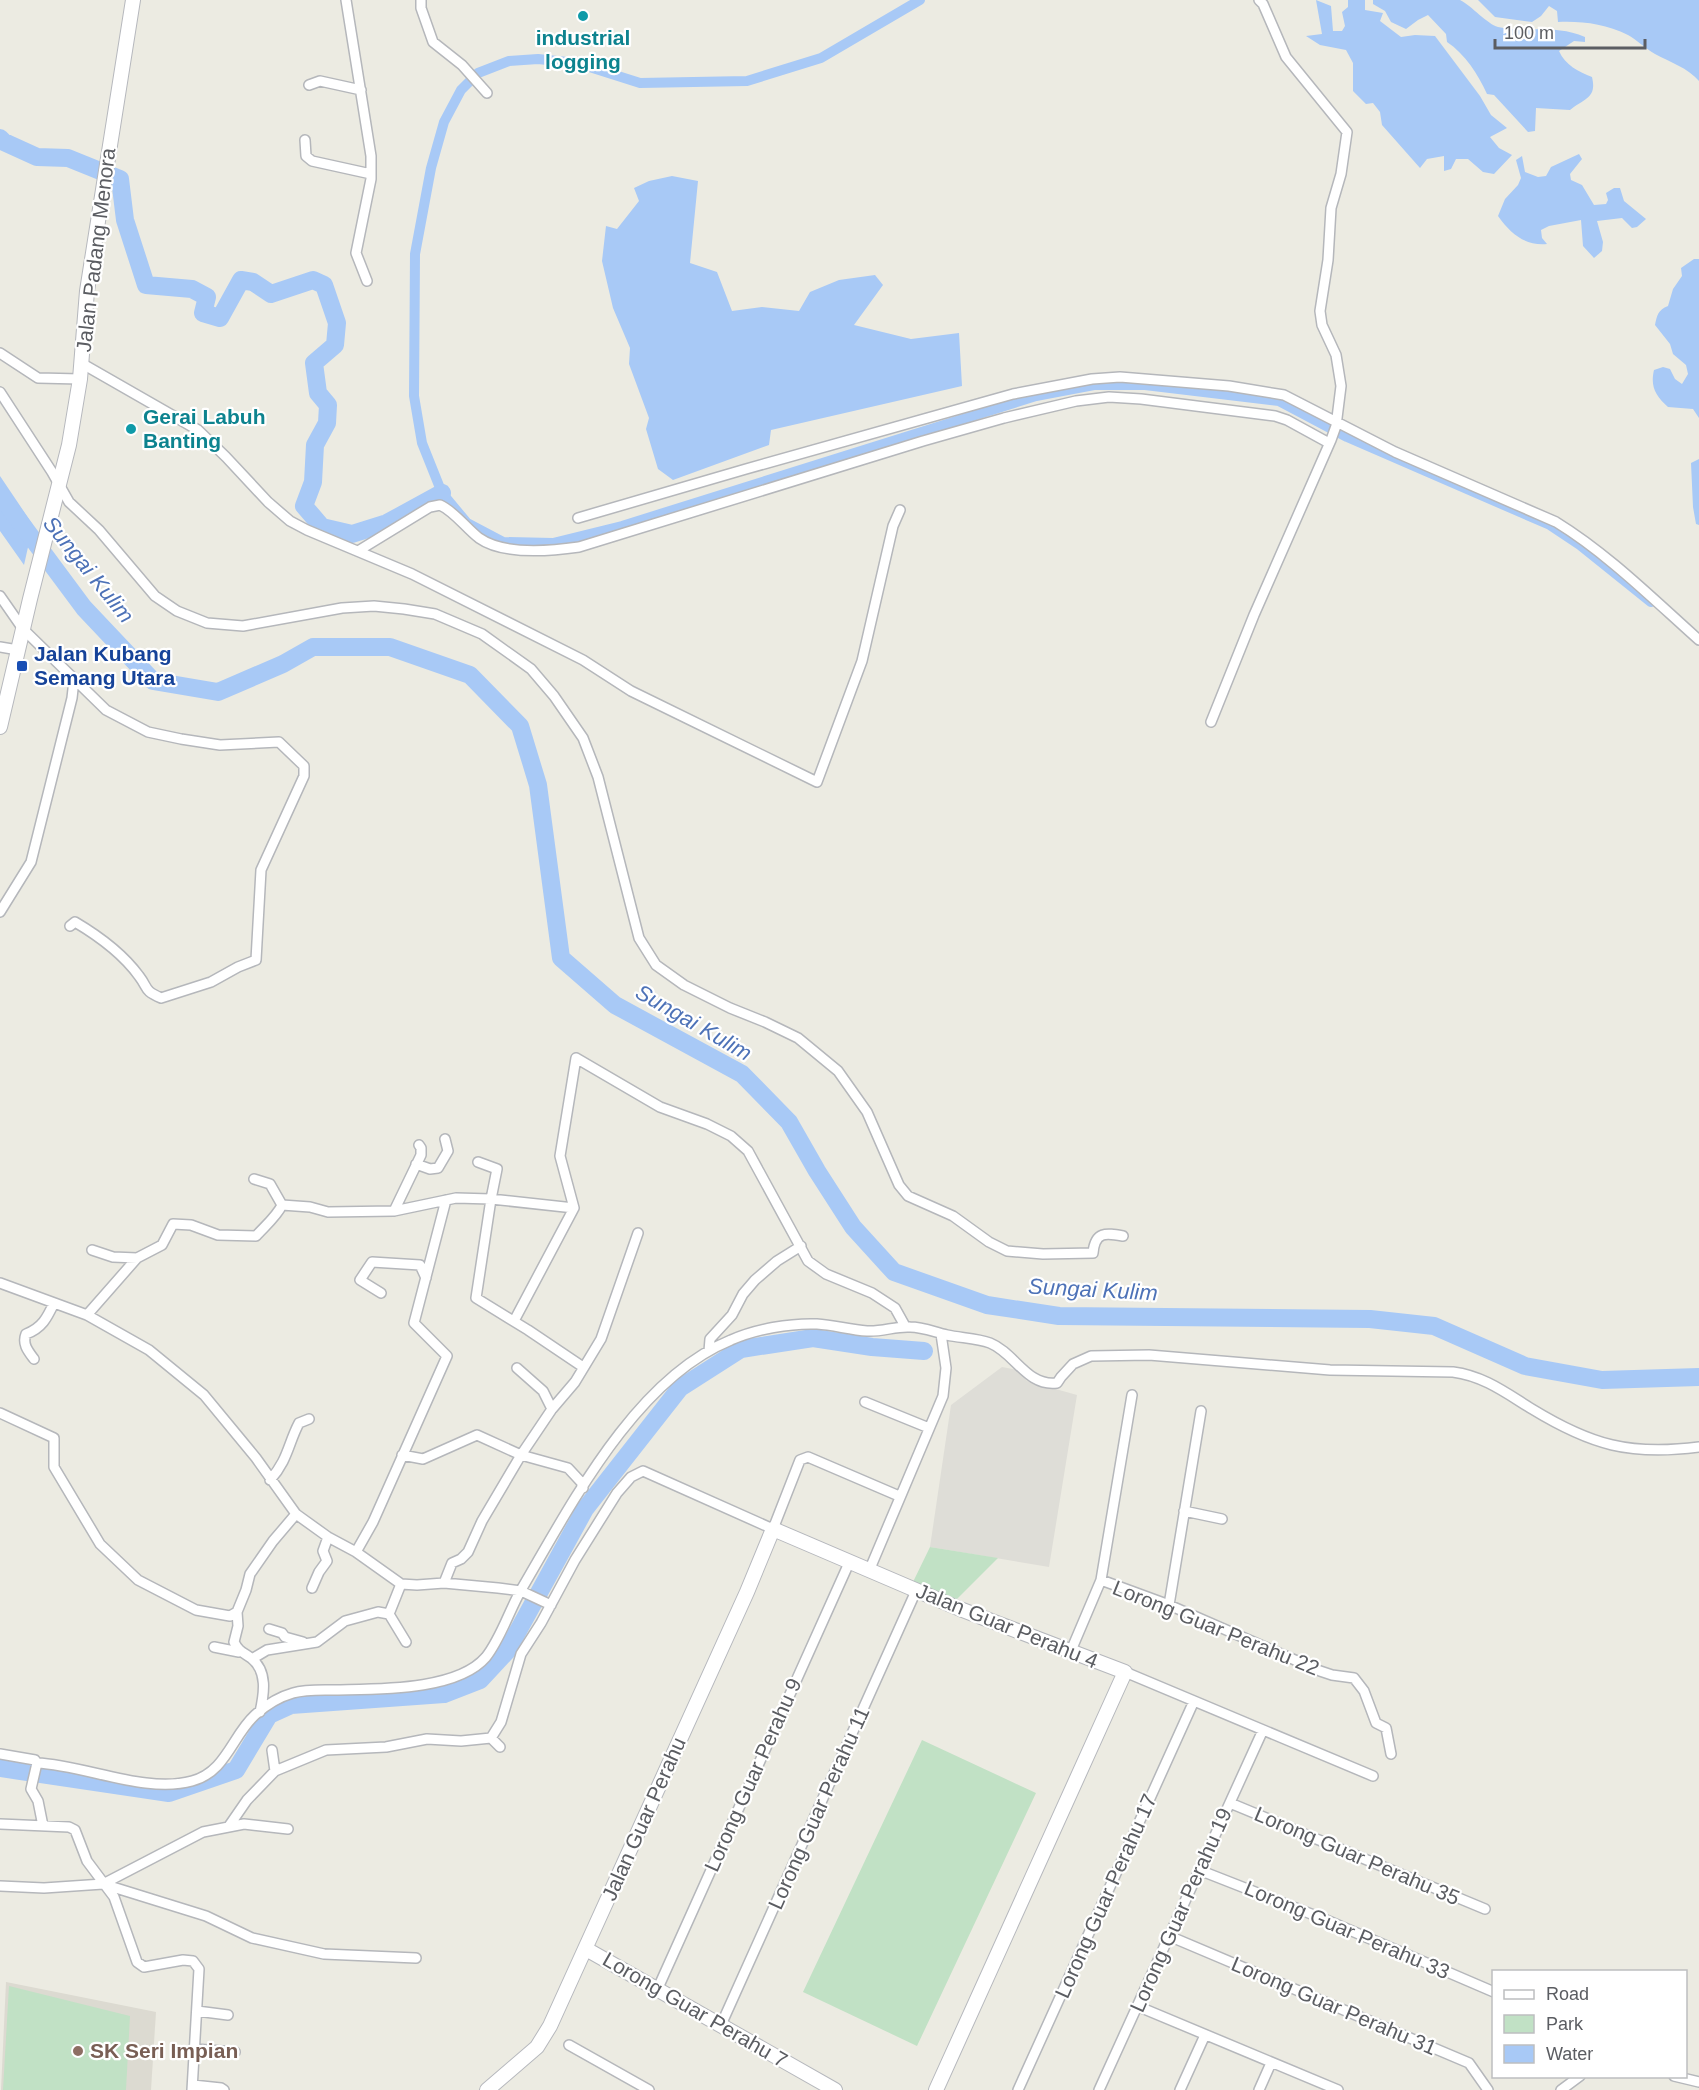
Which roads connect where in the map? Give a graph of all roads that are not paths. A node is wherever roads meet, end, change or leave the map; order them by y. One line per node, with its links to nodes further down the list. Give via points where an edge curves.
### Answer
1 (133, 0): 12 (street, Jalan Padang Menora, via 87,291)
2 (346, 0): 6 (street)
3 (421, 0): 7 (street, via 433,42)
4 (1260, 0): 15 (street, via 1286,57 1347,132 1331,208 1320,311 1336,356 1341,386)
5 (309, 85): 6 (street, via 320,81)
6 (361, 90): 9 (street)
7 (488, 93)
8 (305, 140): 9 (street, via 306,156 312,161)
9 (371, 174): 10 (street, via 356,253)
10 (367, 281)
11 (0, 353): 13 (street, via 38,378)
12 (81, 363): 13 (street, Jalan Padang Menora); 20 (street, via 198,430 290,521)
13 (80, 379): 17 (street, Jalan Padang Menora)
14 (0, 392): 17 (street)
15 (1336, 424): 16 (street); 19 (street, via 1284,395 1218,385 1120,377 1092,379 1013,394); 23 (street, via 1556,522 1609,560)
16 (1330, 442): 20 (street, via 1275,416 1141,399 1092,398 923,441 579,547 554,551 492,544 440,505 430,507); 27 (street)
17 (59, 482): 22 (street, Jalan Padang Menora); 42 (street, via 69,502 99,530 155,596 177,611 207,623 243,627 342,608 404,609 435,614 482,634 523,663 554,696 583,738 598,777 639,938 656,965 684,985 798,1038 838,1071 867,1112 903,1191 915,1200 953,1216 1008,1251 1093,1253 1099,1236)
18 (900, 510): 20 (street, via 862,661 817,782 631,691 583,660 478,606)
19 (578, 518)
20 (358, 551)
21 (0, 596): 22 (street)
22 (23, 629): 25 (street, Jalan Padang Menora); 26 (street)
23 (1699, 640)
24 (0, 647): 25 (street)
25 (18, 650): 28 (street, Jalan Padang Menora)
26 (74, 680): 29 (street, via 32,862); 30 (street, via 106,710 148,732 220,745 279,742 304,766 304,776 261,870 256,960 211,982 160,998 147,992 139,976 99,936 75,922)
27 (1211, 722)
28 (0, 727)
29 (0, 912)
30 (70, 926)
31 (445, 1139): 34 (street, via 448,1151 438,1167)
32 (419, 1145): 34 (street, via 421,1155)
33 (478, 1162): 36 (street, via 497,1169)
34 (416, 1164): 40 (street)
35 (254, 1179): 38 (street, via 270,1184)
36 (491, 1199): 37 (street); 39 (street); 51 (street, via 476,1298)
37 (446, 1200): 40 (street); 46 (street)
38 (282, 1205): 40 (street, via 328,1212); 45 (street, via 256,1236 218,1235 191,1225 173,1224 162,1245)
39 (574, 1208): 43 (street, via 560,1156 576,1058 660,1107 731,1136 748,1151); 51 (street)
40 (394, 1211)
41 (638, 1233): 56 (street, via 600,1339)
42 (1123, 1236)
43 (801, 1246): 52 (street, via 808,1261 826,1274 872,1293 895,1308); 54 (street, via 755,1280 710,1339)
44 (92, 1250): 45 (street, via 113,1257)
45 (136, 1258): 50 (street)
46 (426, 1278): 48 (street, via 420,1265 372,1262 360,1280); 66 (street, via 414,1323 447,1356)
47 (0, 1284): 49 (street)
48 (381, 1293)
49 (54, 1303): 50 (street); 55 (street, via 38,1329 26,1334 27,1350)
50 (87, 1315): 68 (street, via 149,1350 204,1395)
51 (513, 1321): 56 (street)
52 (905, 1326): 53 (street); 54 (street, via 869,1331 817,1324 791,1326 759,1331)
53 (941, 1334): 64 (street, via 946,1368 943,1396); 65 (street, via 990,1343 1032,1378 1051,1384 1057,1383 1073,1364 1090,1356 1149,1355 1330,1370 1471,1374 1547,1418 1606,1445 1666,1451)
54 (709, 1351): 69 (street, via 681,1370 630,1419)
55 (34, 1359)
56 (583, 1367): 60 (street, via 576,1383)
57 (517, 1368): 60 (street, via 543,1391)
58 (1132, 1395): 79 (street)
59 (865, 1402): 64 (street)
60 (552, 1409): 67 (street)
61 (1201, 1411): 71 (street)
62 (0, 1413): 87 (street, via 54,1438 54,1467 70,1496 100,1544 138,1580 195,1610 230,1616)
63 (309, 1419): 68 (street, via 299,1423 288,1454)
64 (929, 1428): 70 (street)
65 (1699, 1447)
66 (402, 1455): 67 (street, via 423,1459 477,1435); 76 (street, via 374,1522)
67 (521, 1455): 69 (street, via 568,1468); 80 (street, via 468,1552 452,1563)
68 (270, 1480): 72 (street)
69 (583, 1488): 84 (street)
70 (899, 1496): 74 (street, via 808,1456 800,1460); 78 (street)
71 (1184, 1511): 73 (street); 86 (street)
72 (296, 1514): 75 (street); 87 (street, via 253,1569)
73 (1222, 1519)
74 (772, 1529): 77 (street, Jalan Guar Perahu 4); 85 (street, Jalan Guar Perahu 4, via 644,1471 631,1477 617,1493); 118 (street, Jalan Guar Perahu)
75 (328, 1537): 76 (street); 82 (street, via 323,1551 327,1561)
76 (356, 1552): 81 (street)
77 (849, 1563): 78 (street, Jalan Guar Perahu 4); 120 (street, Lorong Guar Perahu 9)
78 (869, 1571): 83 (street, Jalan Guar Perahu 4)
79 (1101, 1580): 86 (street, Lorong Guar Perahu 22); 94 (street)
80 (444, 1583): 81 (street); 84 (street)
81 (401, 1584): 88 (street)
82 (312, 1588)
83 (916, 1591): 94 (street, Jalan Guar Perahu 4); 125 (street, Lorong Guar Perahu 11)
84 (522, 1592): 85 (street); 98 (street, via 488,1654 457,1676 404,1688 297,1692)
85 (548, 1604): 100 (street, via 521,1654 501,1722)
86 (1168, 1605): 104 (street, Lorong Guar Perahu 22, via 1332,1675 1354,1678 1376,1723 1386,1728)
87 (237, 1612): 93 (street, via 234,1642)
88 (389, 1614): 90 (street, via 378,1612 345,1621); 91 (street)
89 (269, 1629): 90 (street, via 297,1641)
90 (317, 1642): 95 (street, via 267,1650)
91 (406, 1642)
92 (214, 1647): 93 (street)
93 (239, 1652): 95 (street)
94 (1070, 1653): 96 (street, Jalan Guar Perahu 4)
95 (252, 1659): 98 (street, via 261,1671 265,1691)
96 (1125, 1672): 97 (street, Jalan Guar Perahu 4); 139 (street)
97 (1194, 1701): 99 (street, Jalan Guar Perahu 4); 140 (street, Lorong Guar Perahu 17)
98 (260, 1712): 105 (street, via 211,1773 194,1781 158,1784)
99 (1263, 1730): 107 (street, Jalan Guar Perahu 4); 108 (street, Lorong Guar Perahu 19)
100 (491, 1738): 101 (street); 106 (street, via 326,1750)
101 (500, 1747)
102 (272, 1750): 106 (street)
103 (0, 1754): 105 (street, via 35,1761)
104 (1391, 1754)
105 (37, 1765): 110 (street, via 31,1789)
106 (275, 1771): 111 (street)
107 (1373, 1776)
108 (1230, 1803): 113 (street, Lorong Guar Perahu 19); 116 (street, Lorong Guar Perahu 35)
109 (0, 1824): 110 (street)
110 (43, 1826): 114 (street, via 75,1830 87,1861)
111 (229, 1826): 112 (street); 114 (street, via 203,1832)
112 (288, 1829)
113 (1199, 1870): 117 (street, Lorong Guar Perahu 19); 121 (street, Lorong Guar Perahu 33)
114 (103, 1884): 115 (street); 119 (street, via 206,1916 252,1938 324,1954); 123 (street, via 114,1897 137,1962 144,1967 193,1961 199,1970)
115 (0, 1887)
116 (1485, 1909)
117 (1169, 1936): 122 (street, Lorong Guar Perahu 19); 145 (street, Lorong Guar Perahu 31, via 1469,2063)
118 (586, 1949): 120 (street, Lorong Guar Perahu 7); 136 (street, Jalan Guar Perahu, via 537,2047)
119 (416, 1958)
120 (658, 1988): 125 (street, Lorong Guar Perahu 7)
121 (1492, 1991)
122 (1137, 2006): 126 (street); 141 (street, Lorong Guar Perahu 19)
123 (197, 2012): 124 (street); 128 (street)
124 (228, 2015)
125 (721, 2025): 138 (street, Lorong Guar Perahu 7)
126 (1205, 2035): 130 (street); 142 (street)
127 (569, 2045): 137 (street)
128 (195, 2049): 129 (street); 134 (street)
129 (236, 2052)
130 (1271, 2063): 143 (street); 144 (street)
131 (1682, 2078): 133 (street)
132 (1568, 2080): 146 (street)
133 (1699, 2082)
134 (192, 2088): 135 (street)
135 (224, 2090)
136 (487, 2090)
137 (649, 2090)
138 (836, 2090)
139 (936, 2090)
140 (1018, 2090)
141 (1100, 2090)
142 (1180, 2090)
143 (1259, 2090)
144 (1338, 2090)
145 (1488, 2090)
146 (1561, 2090)

